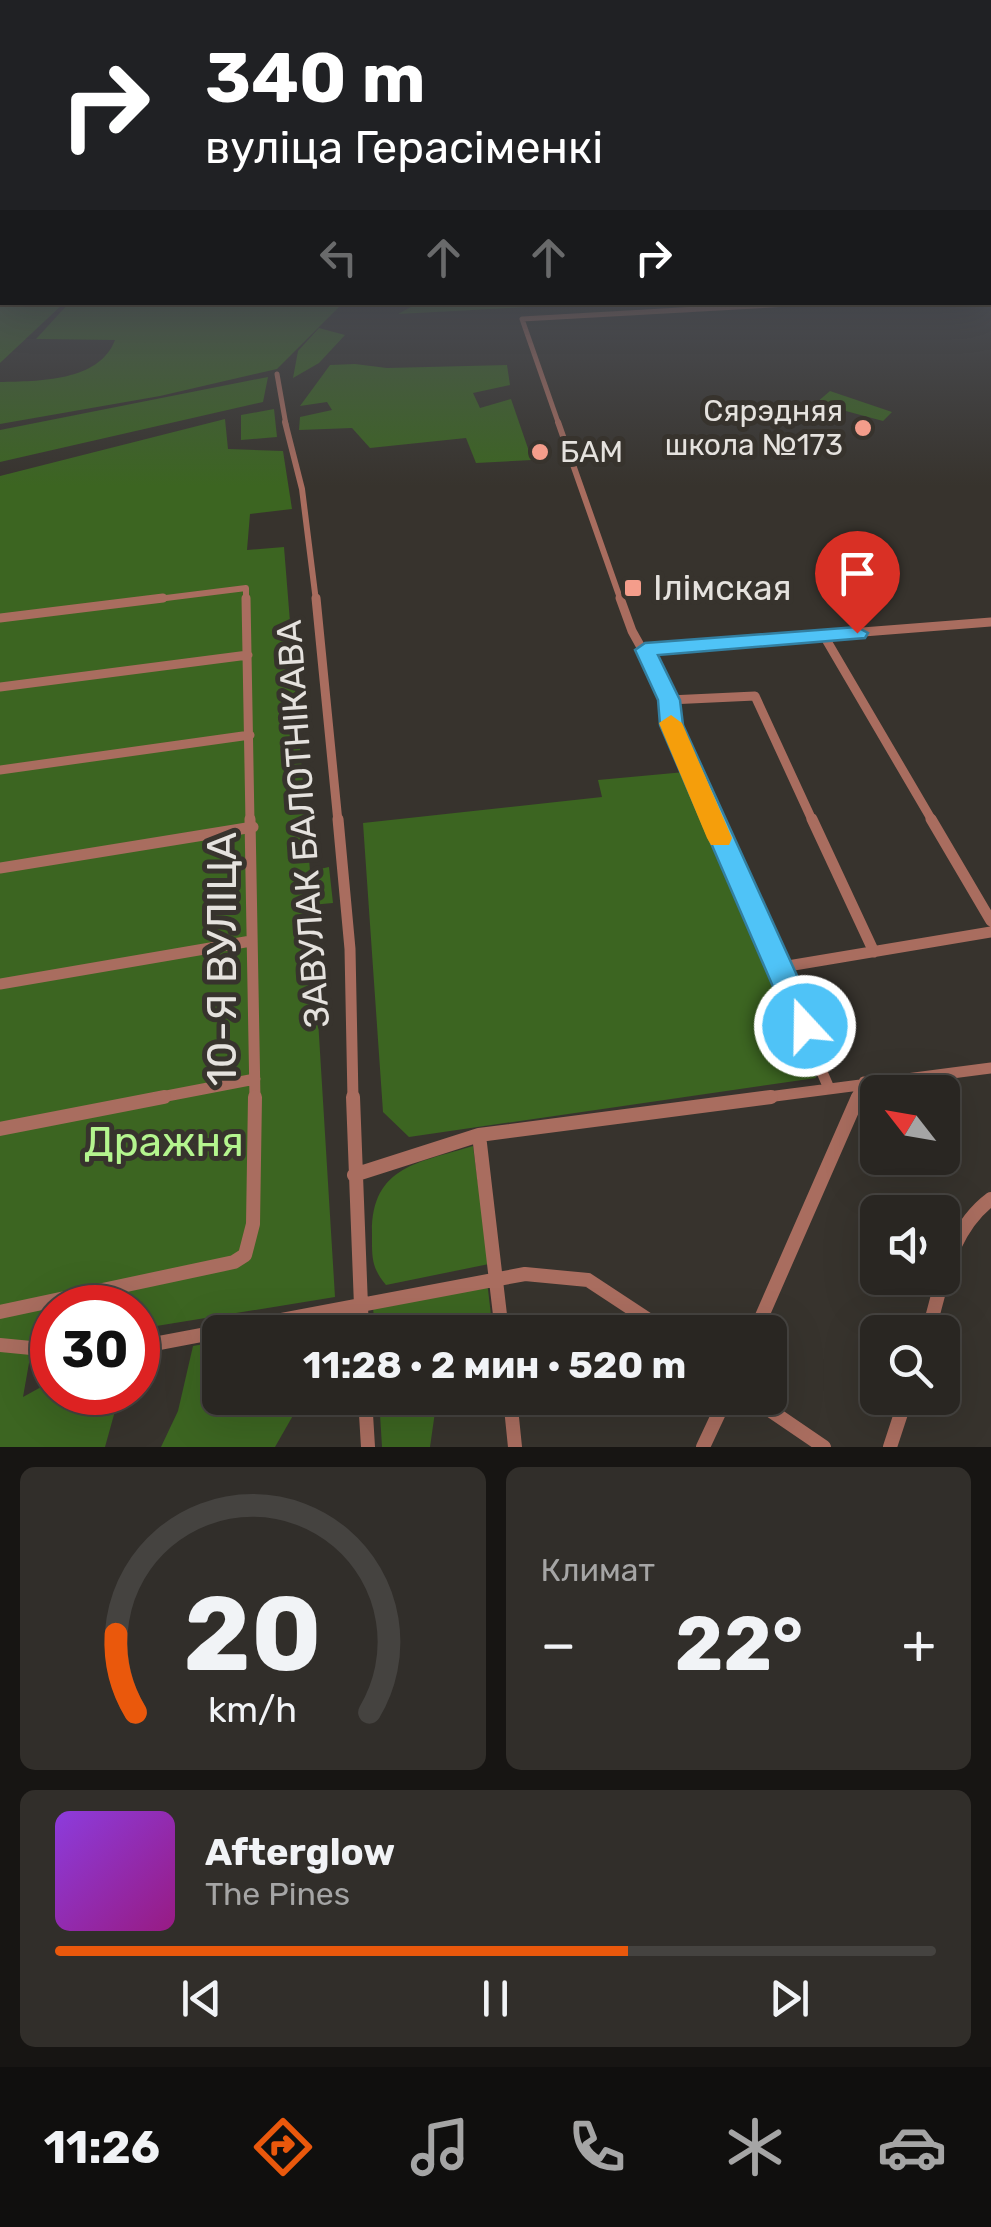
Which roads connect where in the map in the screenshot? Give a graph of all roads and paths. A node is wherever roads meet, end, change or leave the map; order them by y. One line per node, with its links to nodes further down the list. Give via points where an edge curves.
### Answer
1 (533, 352): 6 (street, via 611,577)
2 (276, 374): 28 (street, ЗАВУЛАК БАЛОТНІКАВА, via 302,488 322,647 350,949)
3 (0, 618): 7 (street, 10-Я ВУЛІЦА, via 246,588)
4 (991, 622): 5 (street)
5 (824, 636): 6 (street); 14 (street)
6 (645, 650): 9 (street)
7 (248, 655): 8 (street); 10 (street, 10-Я ВУЛІЦА)
8 (0, 687)
9 (669, 700): 17 (street, via 755,696); 18 (street, via 671,725)
10 (250, 736): 11 (street); 12 (street, 10-Я ВУЛІЦА)
11 (0, 770)
12 (253, 826): 13 (street); 16 (street, 10-Я ВУЛІЦА)
13 (0, 868)
14 (991, 920)
15 (991, 932): 17 (street)
16 (251, 942): 19 (street); 22 (street, 10-Я ВУЛІЦА)
17 (874, 952): 18 (street)
18 (782, 967): 24 (street)
19 (0, 984)
20 (991, 1068): 21 (street)
21 (928, 1075)
22 (255, 1079): 26 (street); 32 (street, 10-Я ВУЛІЦА, via 253,1224 246,1255)
23 (860, 1082): 24 (street)
24 (828, 1086): 27 (street)
25 (860, 1091): 36 (street)
26 (0, 1129)
27 (479, 1135): 28 (street); 30 (street)
28 (354, 1175): 31 (street, ЗАВУЛАК БАЛОТНІКАВА)
29 (991, 1198): 37 (street, via 962,1228)
30 (494, 1276): 31 (street); 34 (street); 35 (street, via 579,1274 605,1284)
31 (361, 1304): 33 (street, ЗАВУЛАК БАЛОТНІКАВА); 38 (street)
32 (0, 1312)
33 (361, 1315)
34 (500, 1315)
35 (645, 1315)
36 (761, 1315)
37 (934, 1315)
38 (160, 1343)
39 (0, 1344): 40 (street)
40 (30, 1348)
41 (366, 1415): 46 (street)
42 (512, 1415): 47 (street)
43 (718, 1415): 48 (street)
44 (777, 1415): 49 (street)
45 (900, 1415): 50 (street)
46 (368, 1447)
47 (515, 1447)
48 (703, 1447)
49 (824, 1447)
50 (890, 1447)

